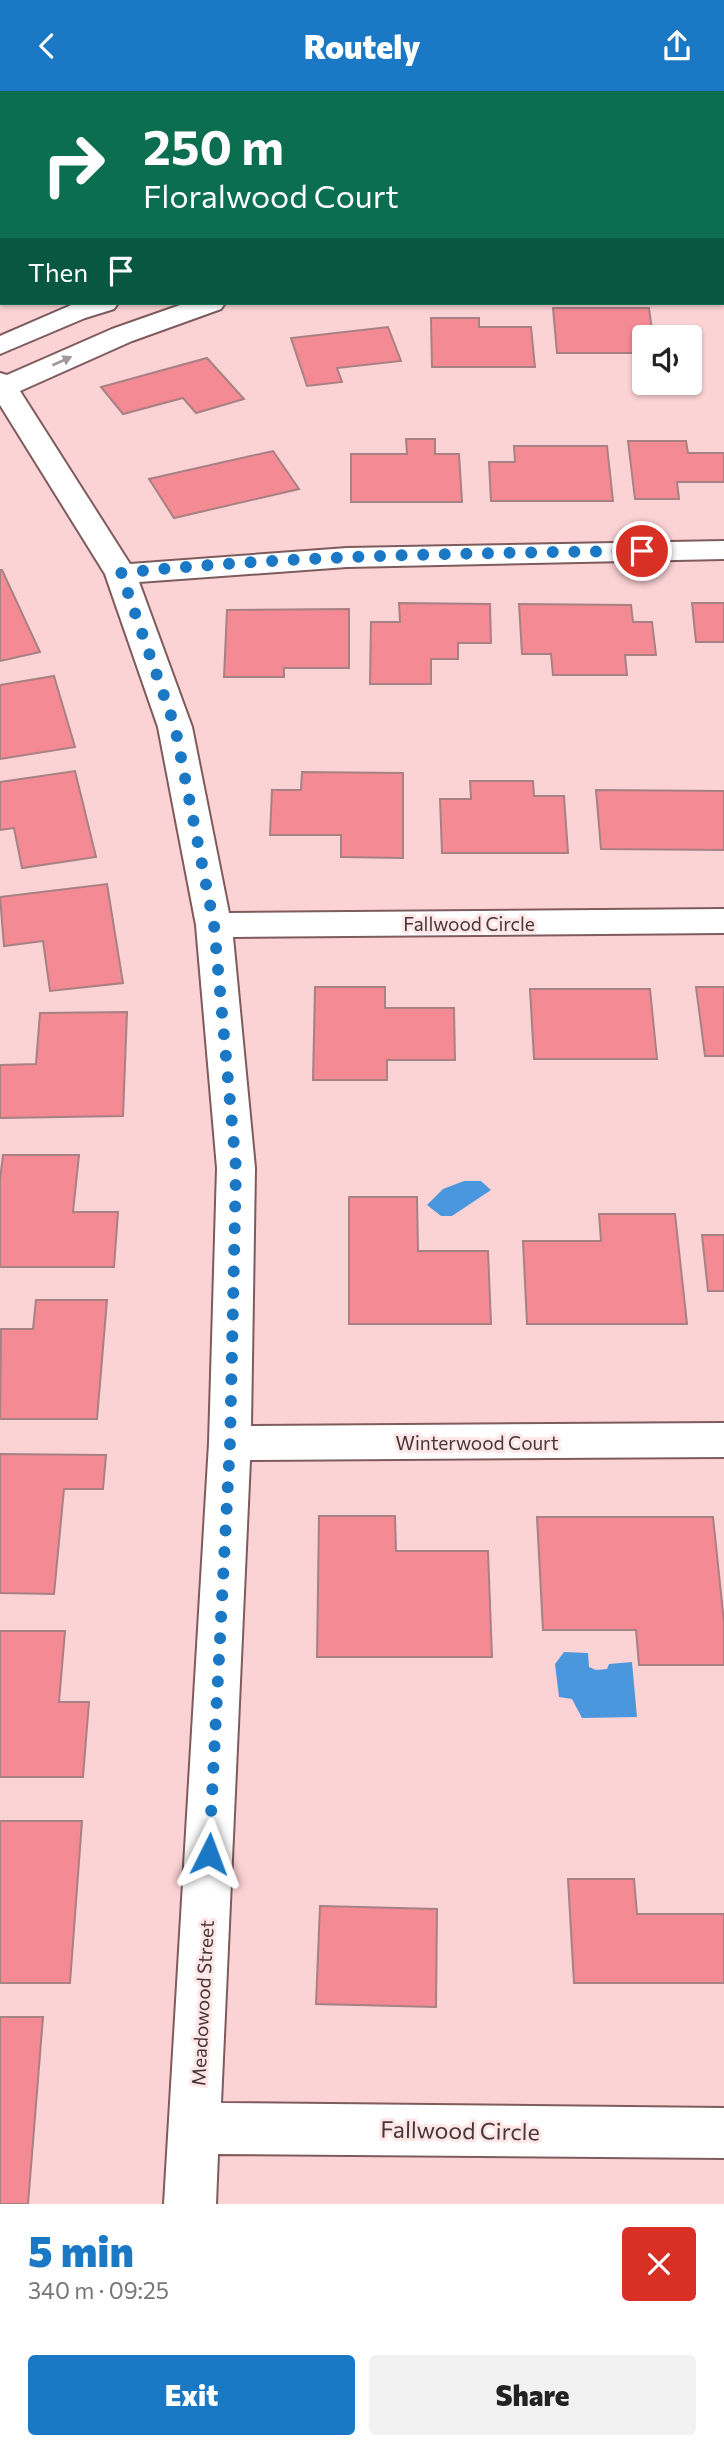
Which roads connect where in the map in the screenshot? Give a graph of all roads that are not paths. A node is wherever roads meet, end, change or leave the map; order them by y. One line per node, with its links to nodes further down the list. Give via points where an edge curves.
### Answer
1 (98, 305): 3 (street)
2 (205, 305): 4 (street, one-way to 2)
3 (0, 346)
4 (1, 386): 6 (street, Meadowood Street)
5 (724, 550): 6 (street, via 368,555)
6 (121, 573): 8 (street, Meadowood Street, via 175,727)
7 (724, 921): 8 (street, Fallwood Circle)
8 (214, 925): 10 (street, Meadowood Street, via 236,1168)
9 (724, 1440): 10 (street, Winterwood Court)
10 (230, 1443): 11 (street, Meadowood Street)
11 (195, 2128): 12 (street, Fallwood Circle); 13 (street, Meadowood Street)
12 (724, 2133)
13 (190, 2204)

